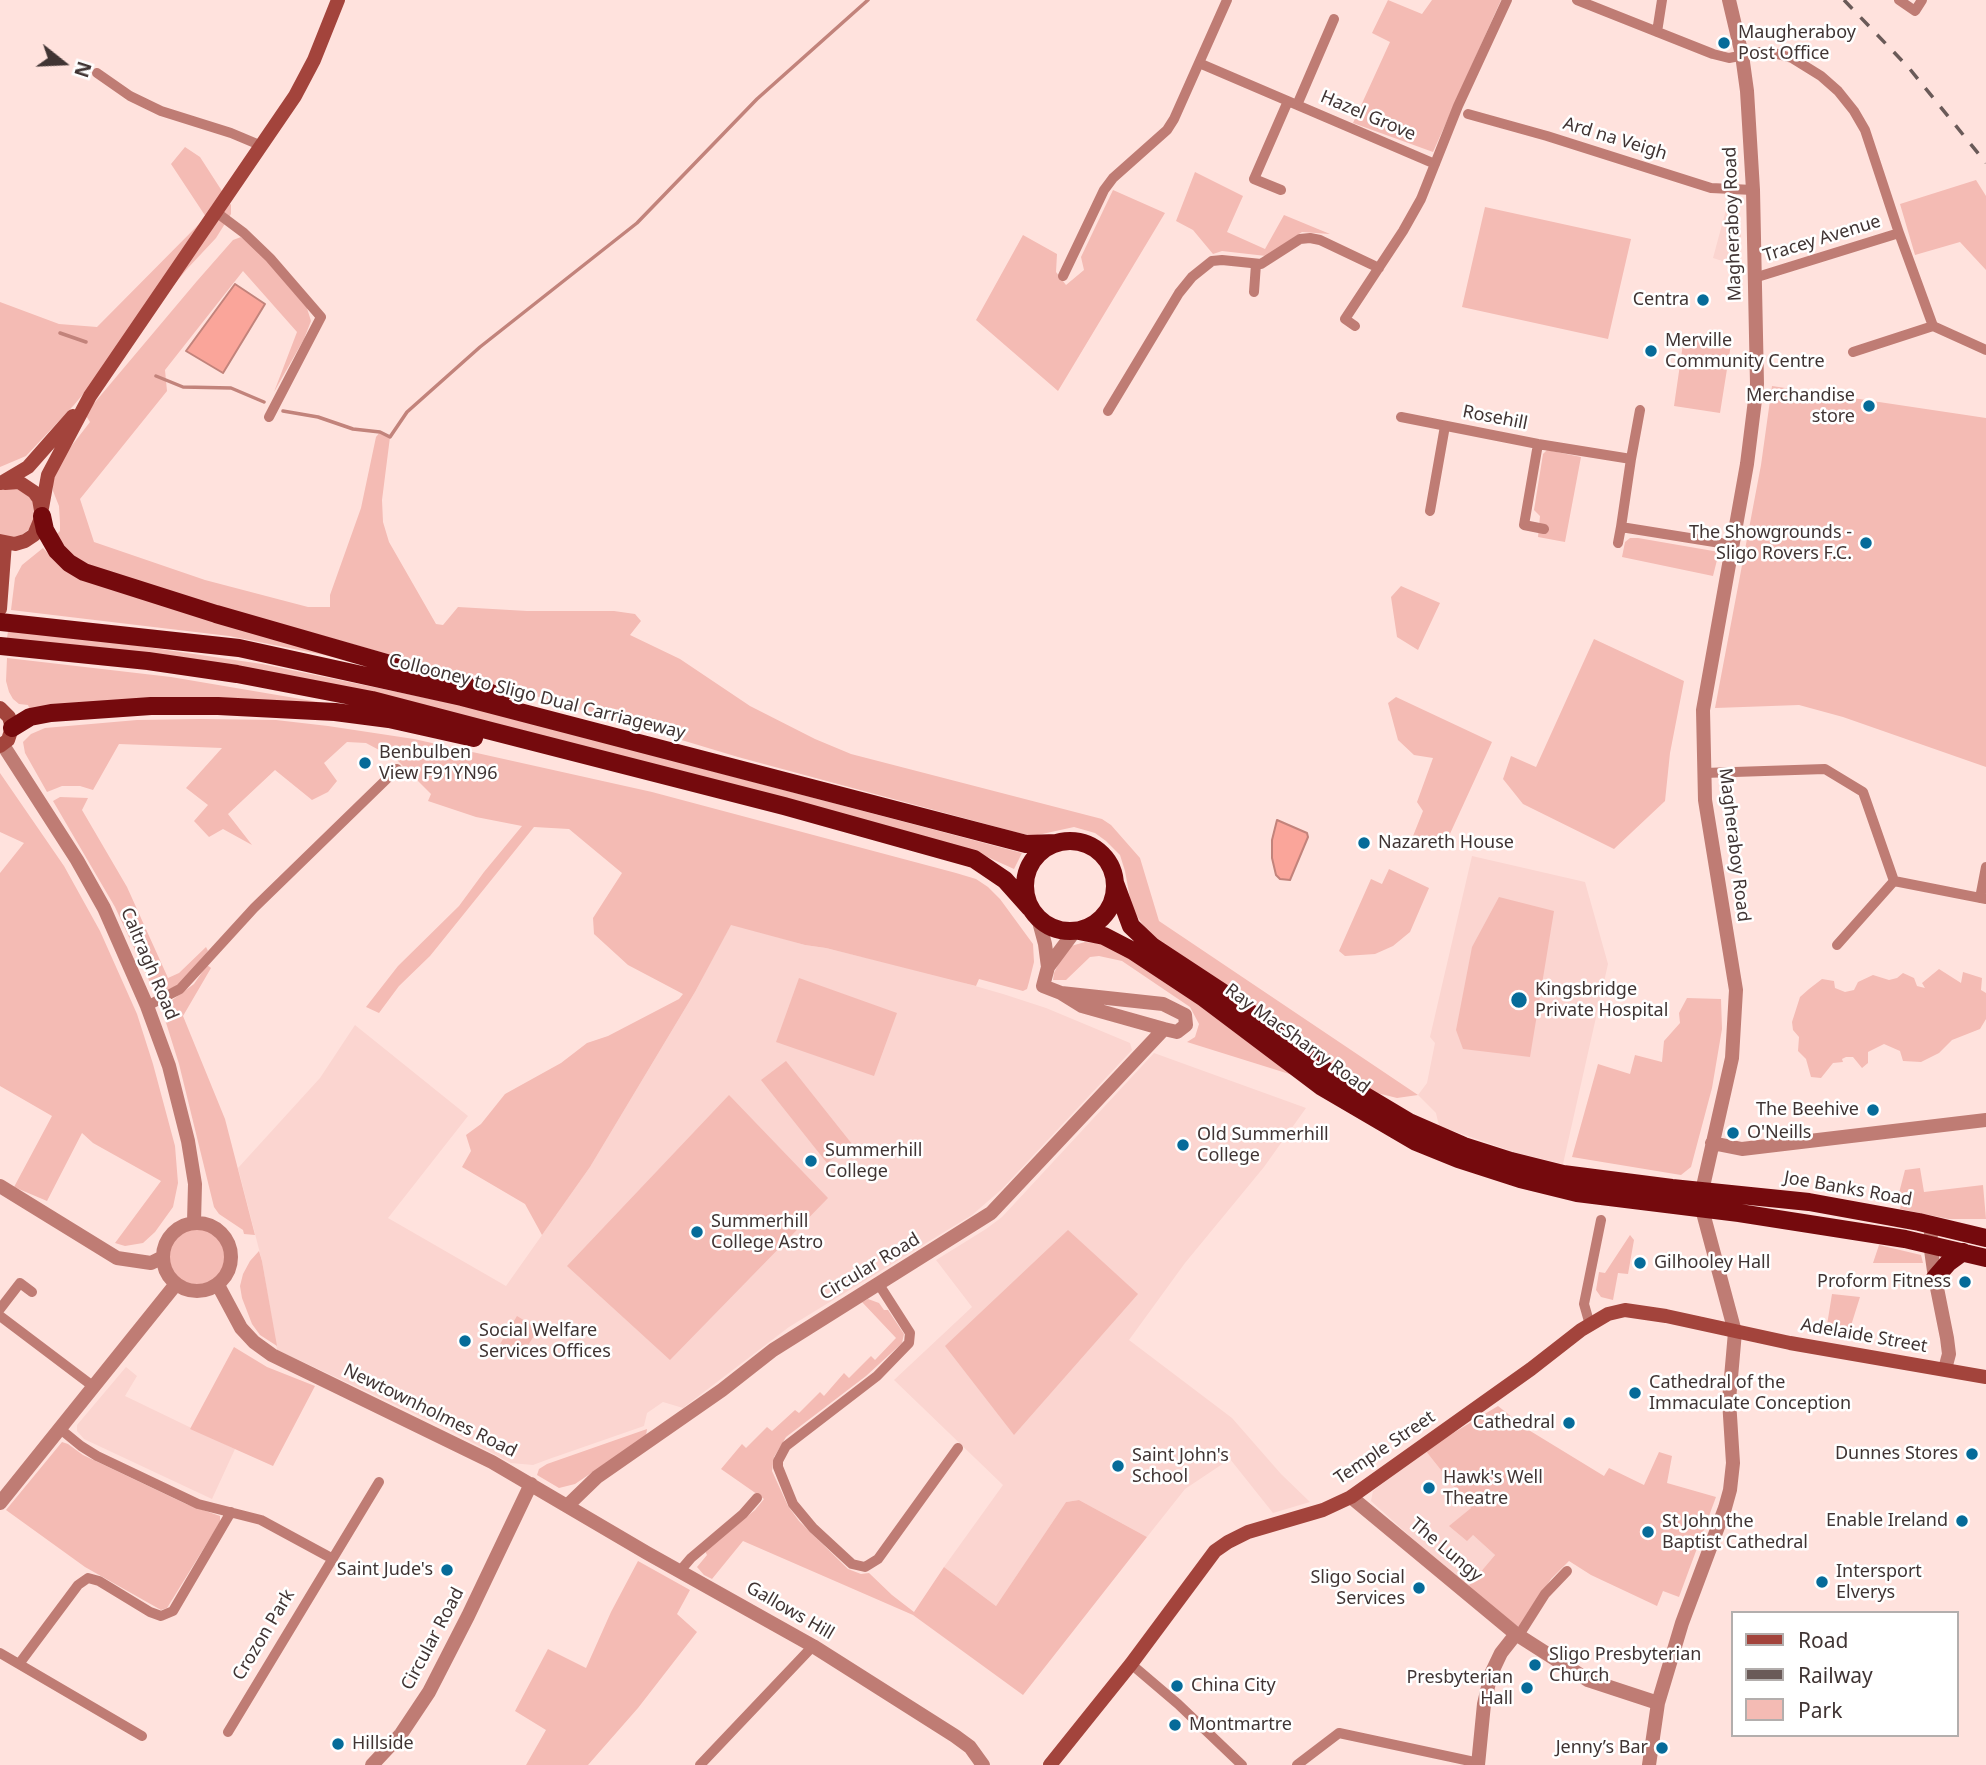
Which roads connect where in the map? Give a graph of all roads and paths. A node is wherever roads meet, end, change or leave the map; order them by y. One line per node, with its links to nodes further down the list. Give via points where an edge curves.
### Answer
1 (338, 0): 16 (main road, via 310,69)
2 (1227, 0): 12 (street)
3 (1507, 0): 17 (street)
4 (1577, 0): 10 (street, Tracey Avenue)
5 (1662, 0): 10 (street)
6 (1729, 0): 11 (street, Magheraboy Road)
7 (1899, 0): 8 (street, via 1915,11)
8 (1922, 0)
9 (1334, 19): 14 (street)
10 (1657, 32): 11 (street, Tracey Avenue, via 1713,54)
11 (1742, 55): 19 (street, Magheraboy Road); 21 (street, Tracey Avenue, via 1760,52 1792,58 1838,90 1865,130)
12 (1199, 63): 14 (street, Hazel Grove); 24 (street, via 1167,130 1104,190)
13 (97, 73): 16 (street, via 161,111)
14 (1292, 103): 17 (street, Hazel Grove); 18 (street, via 1254,179)
15 (1468, 114): 19 (street, Ard na Veigh, via 1711,188)
16 (261, 146): 20 (main road, via 251,175 229,204)
17 (1436, 164): 23 (street, via 1421,199)
18 (1281, 190)
19 (1753, 190): 25 (street, Magheraboy Road)
20 (216, 212): 31 (main road); 34 (street, via 270,258 321,317)
21 (1899, 233): 25 (street, Tracey Avenue); 28 (street, Tracey Avenue)
22 (1256, 264): 23 (street, via 1310,238); 26 (street); 33 (street, via 1212,261 1192,277)
23 (1379, 268): 27 (street, via 1345,319)
24 (1063, 276)
25 (1754, 278): 46 (street, Magheraboy Road, via 1756,401)
26 (1254, 292)
27 (1355, 326)
28 (1933, 326): 29 (street); 30 (street)
29 (1986, 350)
30 (1853, 352)
31 (90, 397): 39 (main road, via 27,467); 41 (main road, via 48,475)
32 (1640, 410): 38 (street)
33 (1108, 411)
34 (269, 417)
35 (1401, 417): 36 (street, Rosehill)
36 (1445, 426): 37 (street, Rosehill); 40 (street, Rosehill)
37 (1538, 444): 38 (street, Rosehill); 43 (street, Rosehill, via 1524,525)
38 (1631, 459): 42 (street)
39 (0, 484): 41 (main road, via 27,486 39,499)
40 (1430, 511)
41 (42, 512): 44 (main road, via 34,535 15,544); 54 (highway, via 52,544 84,572 605,727)
42 (1621, 527): 45 (street); 46 (street)
43 (1544, 529)
44 (3, 542): 47 (main road)
45 (1618, 543)
46 (1733, 545): 56 (street, Magheraboy Road, via 1703,710)
47 (1, 595): 48 (main road)
48 (0, 609)
49 (0, 622): 54 (highway, Collooney to Sligo Dual Carriageway, via 239,648 462,697)
50 (0, 646): 57 (highway, via 161,663 345,695)
51 (0, 708): 52 (main road)
52 (12, 728): 53 (main road); 57 (highway, via 30,717 51,713 150,706 309,710 389,719 610,770)
53 (1, 746): 68 (street, Caltragh Road, via 77,860)
54 (683, 756): 58 (highway, Collooney to Sligo Dual Carriageway, via 1026,844)
55 (397, 769): 68 (street, via 254,908 180,989)
56 (1704, 773): 60 (street, via 1825,769 1863,792); 71 (street, Magheraboy Road, via 1736,990 1732,1058)
57 (693, 783): 63 (highway, via 974,859 1005,880)
58 (1057, 843): 61 (highway, via 1083,843 1095,849 1105,858); 63 (highway, via 1045,849 1028,869 1025,895)
59 (1986, 867): 62 (street)
60 (1894, 881): 62 (street); 65 (street)
61 (1115, 883): 64 (highway, via 1102,919); 73 (highway, Ray MacSharry Road, via 1131,926 1152,946 1228,996 1337,1079 1409,1122 1511,1161)
62 (1983, 898)
63 (1034, 913): 64 (highway, via 1048,926); 66 (street)
64 (1076, 931): 66 (street); 73 (highway, Ray MacSharry Road, via 1104,936 1133,951 1322,1087 1416,1142 1520,1179 1577,1193)
65 (1837, 945)
66 (1048, 967): 67 (street, via 1043,986)
67 (1061, 993): 69 (street, via 1082,1006); 69 (street, Circular Road, via 1163,1004 1185,1015 1186,1025 1181,1030)
68 (148, 1006): 75 (street, Caltragh Road, via 188,1141 195,1184)
69 (1164, 1029): 82 (street, Circular Road, via 991,1213)
70 (1986, 1121): 71 (street, via 1742,1149)
71 (1711, 1148): 73 (street, Magheraboy Road)
72 (0, 1186): 79 (street, via 117,1258 151,1263)
73 (1702, 1200): 76 (highway, Joe Banks Road, via 1809,1202); 89 (street)
74 (1601, 1220): 88 (street, via 1584,1304)
75 (194, 1222): 79 (street, via 169,1238); 84 (street, via 215,1227 230,1244 231,1266)
76 (1931, 1234): 77 (highway, Joe Banks Road); 78 (highway, Joe Banks Road); 81 (street)
77 (1986, 1238)
78 (1964, 1252): 80 (highway, Joe Banks Road); 81 (highway)
79 (163, 1257): 83 (street, via 166,1272)
80 (1986, 1258)
81 (1935, 1278): 90 (street, via 1949,1354)
82 (878, 1283): 94 (street, via 910,1332 909,1343 877,1376 786,1446 778,1467 793,1504 852,1564 864,1567 878,1559); 100 (street, Circular Road, via 773,1350 597,1477)
83 (176, 1284): 84 (street, via 197,1292); 92 (street)
84 (218, 1285): 96 (street, Newtownholmes Road, via 241,1328 272,1355)
85 (32, 1292): 86 (street, via 20,1283)
86 (0, 1309)
87 (0, 1316): 92 (street)
88 (1590, 1325): 89 (main road, Temple Street, via 1625,1310); 97 (main road, Temple Street)
89 (1735, 1332): 90 (main road, Adelaide Street); 110 (street, via 1729,1401 1730,1490)
90 (1945, 1369): 91 (main road, Adelaide Street)
91 (1986, 1377)
92 (94, 1387): 93 (street)
93 (59, 1428): 99 (street); 101 (street, via 97,1456 198,1504)
94 (958, 1448)
95 (379, 1482): 102 (street, Crozon Park)
96 (531, 1484): 100 (street, Newtownholmes Road); 113 (street, Circular Road, via 429,1692 401,1734)
97 (1351, 1497): 105 (street, The Lungy); 109 (main road, Temple Street, via 1324,1510 1248,1532 1216,1551)
98 (757, 1498): 104 (street)
99 (0, 1503)
100 (568, 1505): 104 (street, Gallows Hill)
101 (231, 1512): 102 (street, via 261,1520); 108 (street, via 173,1611 161,1616 150,1612 88,1578)
102 (332, 1559): 111 (street, Crozon Park)
103 (1567, 1571): 105 (street)
104 (680, 1572): 106 (street, Gallows Hill)
105 (1517, 1635): 110 (street, The Lungy, via 1588,1680); 119 (street, via 1491,1674 1484,1704)
106 (813, 1646): 114 (street); 115 (street, Gallows Hill, via 955,1736)
107 (0, 1653): 108 (street)
108 (19, 1664): 112 (street)
109 (1131, 1664): 116 (main road, Temple Street); 117 (street)
110 (1658, 1703): 120 (street)
111 (228, 1732)
112 (142, 1736)
113 (372, 1765)
114 (700, 1765)
115 (983, 1765)
116 (1050, 1765)
117 (1242, 1765)
118 (1297, 1765): 119 (street, via 1339,1733)
119 (1482, 1765)
120 (1649, 1765)

